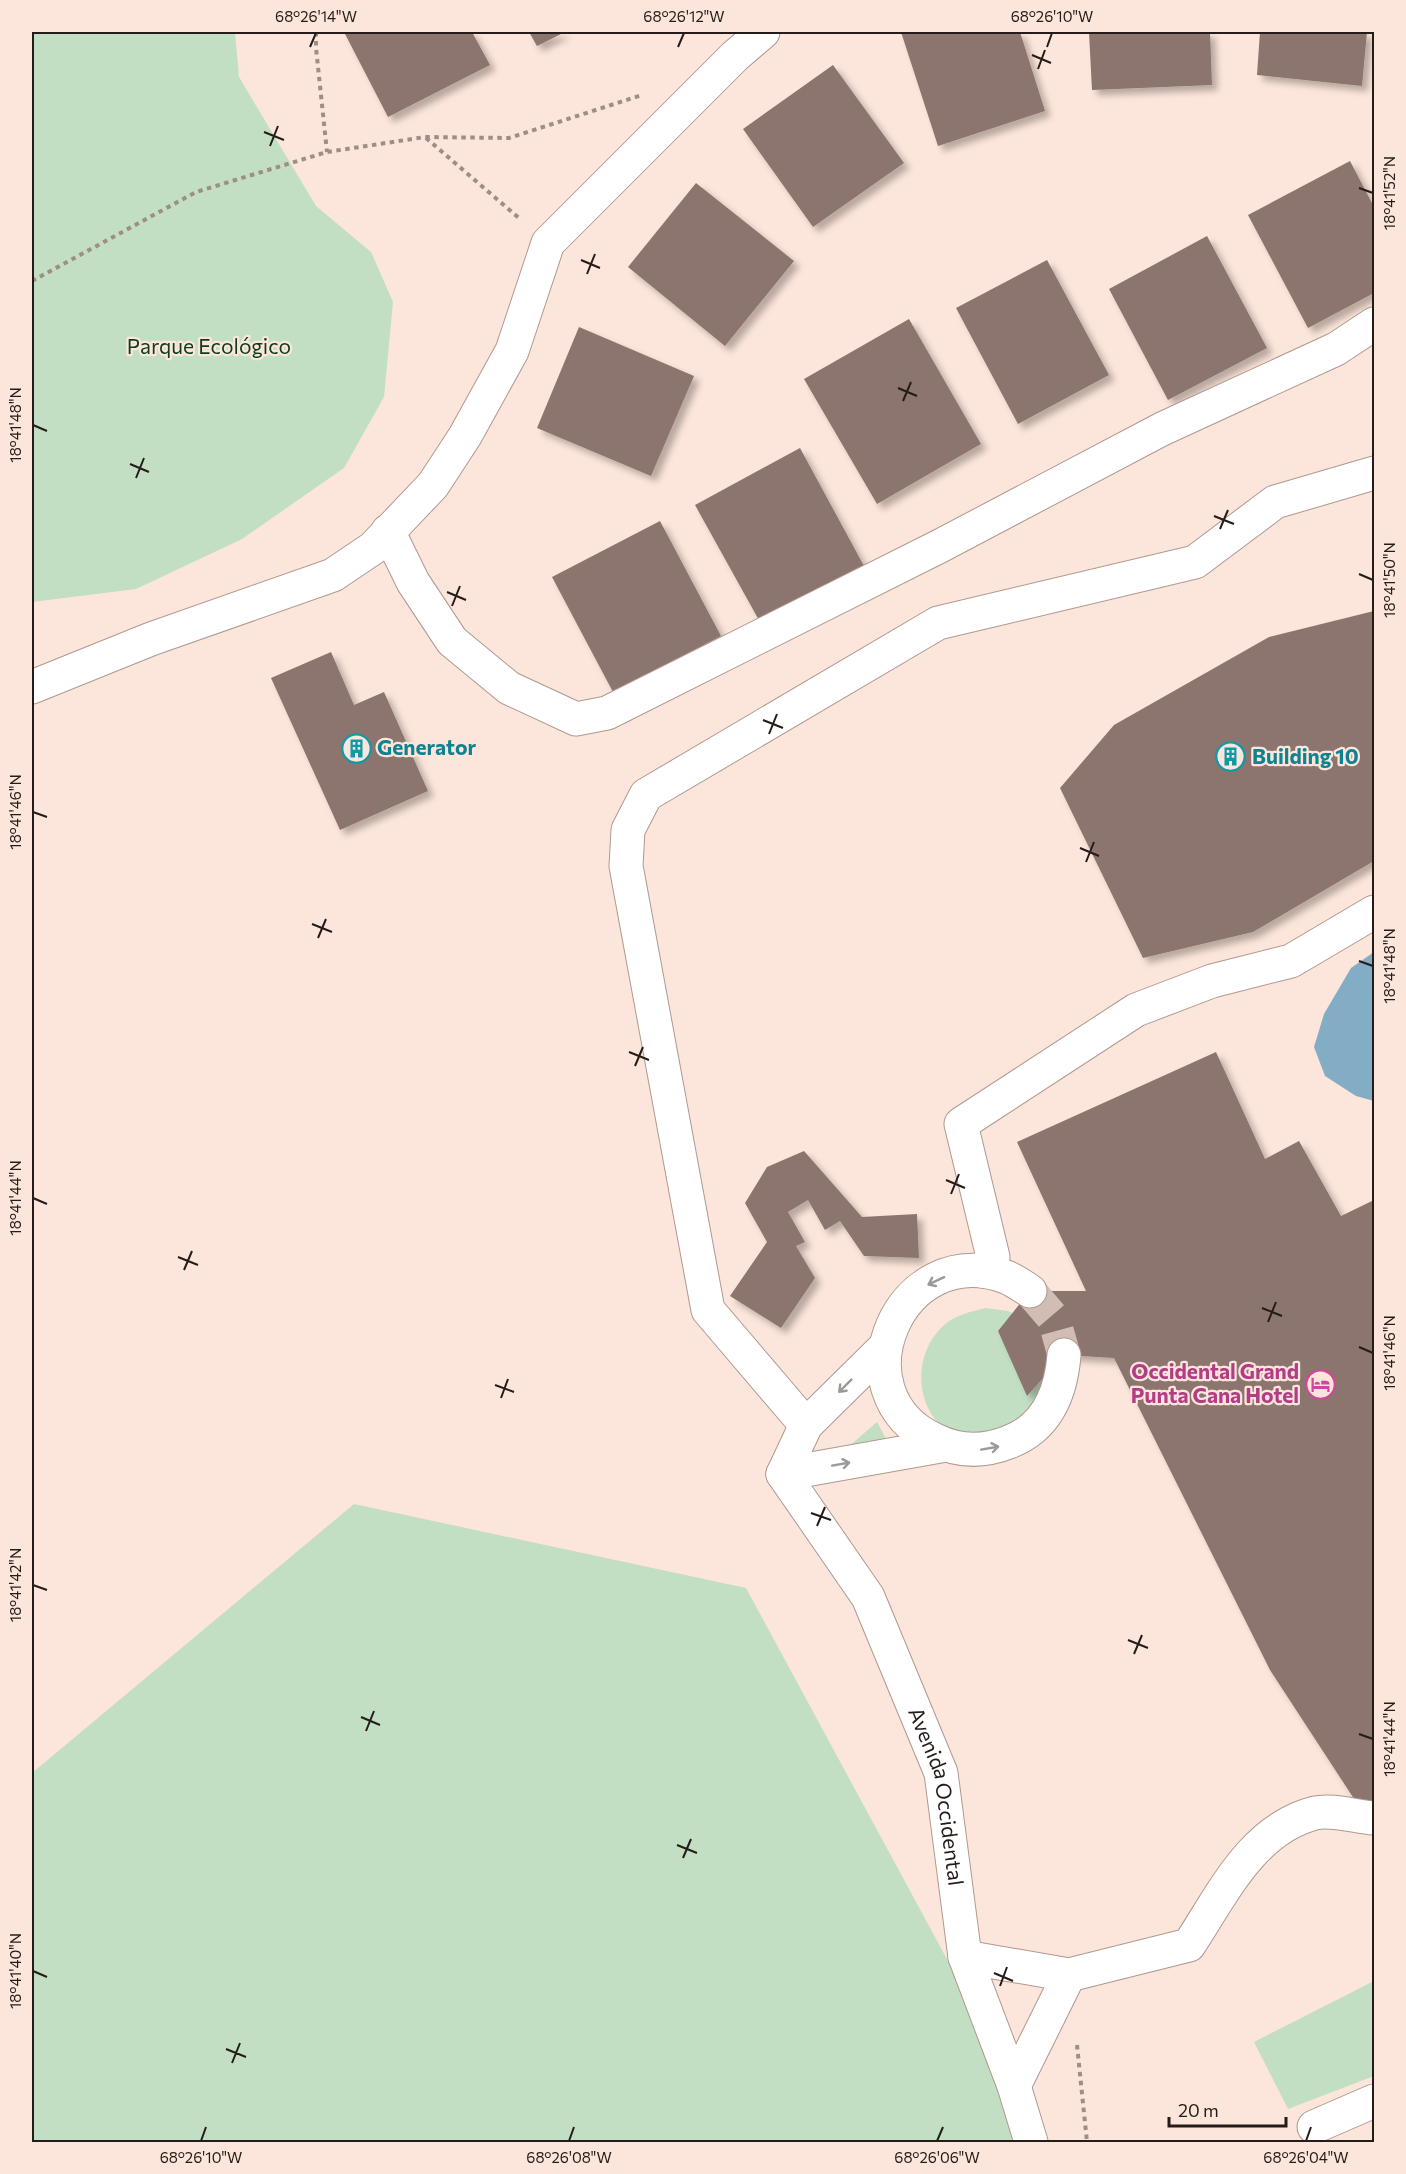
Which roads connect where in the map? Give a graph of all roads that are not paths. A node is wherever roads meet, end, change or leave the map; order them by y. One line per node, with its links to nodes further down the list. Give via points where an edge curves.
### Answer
1 (763, 32): 4 (street, via 548,243 507,360 433,485)
2 (1374, 324): 4 (street, via 1336,350 1162,429 940,546 607,713 576,719 508,688 452,641 413,582)
3 (1374, 473): 11 (street, via 1275,502 1195,562 938,623 646,795 628,830 626,866 708,1310)
4 (388, 531): 5 (street, via 373,548 333,575 151,639)
5 (32, 687)
6 (1374, 912): 7 (street, via 1291,961 1212,981 1136,1010 962,1124 993,1257)
7 (982, 1271): 8 (street, via 1007,1277); 9 (street, one-way to 9, via 954,1273 929,1283 908,1299 892,1321)
8 (1030, 1291)
9 (885, 1347): 11 (street, one-way to 11); 12 (street, via 885,1372 904,1418 923,1435)
10 (1064, 1355): 12 (street, one-way to 10, via 970,1450 995,1448 1019,1439 1038,1424 1053,1404 1062,1380)
11 (806, 1425): 13 (street)
12 (946, 1445): 13 (street, one-way to 12)
13 (783, 1474): 15 (street, Avenida Occidental, via 868,1597 941,1773)
14 (1374, 1818): 16 (street, via 1317,1813 1282,1826 1242,1863 1189,1945)
15 (964, 1957): 16 (street); 17 (street, Avenida Occidental)
16 (1069, 1975): 17 (street)
17 (1014, 2086): 20 (street, Avenida Occidental)
18 (1374, 2101): 19 (street)
19 (1314, 2127)
20 (1031, 2142)

